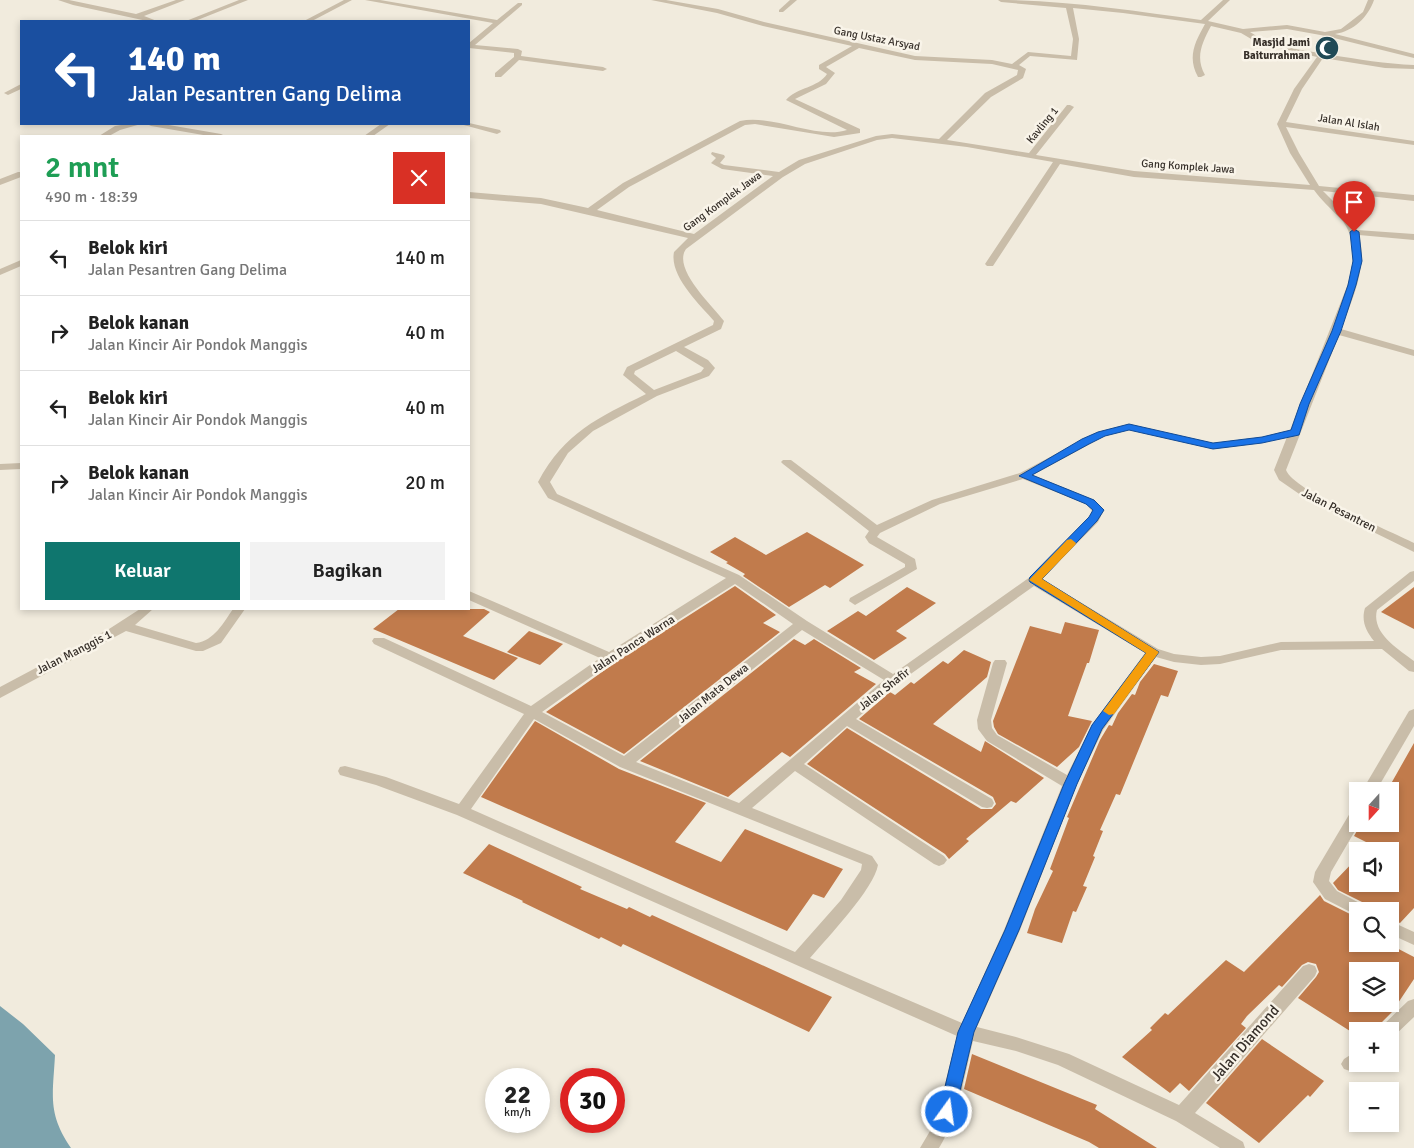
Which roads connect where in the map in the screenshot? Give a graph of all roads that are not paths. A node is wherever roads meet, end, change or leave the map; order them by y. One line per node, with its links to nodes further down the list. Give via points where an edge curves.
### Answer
1 (61, 0): 13 (street)
2 (78, 0): 13 (street)
3 (182, 0): 18 (street)
4 (245, 0): 20 (street)
5 (349, 0): 21 (street)
6 (368, 0): 22 (street)
7 (654, 0): 16 (street, Gang Ustaz Arsyad)
8 (705, 0): 16 (street)
9 (794, 0): 17 (street)
10 (1001, 0): 15 (street)
11 (1227, 0): 23 (street)
12 (1371, 0): 25 (street, via 1366,13 1343,31)
13 (70, 3): 18 (street)
14 (520, 4): 22 (street)
15 (1069, 7): 23 (street); 32 (street, via 1076,39 1074,58 1028,54)
16 (696, 8): 28 (street, Gang Ustaz Arsyad)
17 (781, 11)
18 (138, 16): 19 (street)
19 (151, 20)
20 (192, 20)
21 (309, 20)
22 (500, 22): 26 (street)
23 (1206, 23): 24 (street); 36 (street, via 1195,50)
24 (1243, 31): 25 (street, via 1286,27); 29 (street, via 1260,42)
25 (1325, 34): 30 (street)
26 (470, 45)
27 (470, 46): 31 (street, via 517,50)
28 (857, 46): 32 (street, Gang Ustaz Arsyad, via 915,58); 45 (street, via 822,67 832,73 825,81 790,100)
29 (1321, 56): 33 (street); 40 (street, via 1298,89)
30 (1414, 56)
31 (517, 58): 34 (street); 35 (street)
32 (1014, 66): 51 (street, via 1022,69 1020,76 988,95)
33 (1414, 67)
34 (603, 69)
35 (498, 75)
36 (1201, 75)
37 (20, 87): 38 (street)
38 (8, 93)
39 (1070, 108): 54 (street, Kavling 1)
40 (1281, 124): 52 (street, Jalan Al Islah); 59 (street)
41 (132, 125): 47 (street)
42 (157, 125): 48 (street)
43 (384, 125): 49 (street)
44 (468, 125): 46 (street)
45 (854, 130): 50 (street); 62 (street, via 834,135 755,122 743,123 626,185)
46 (497, 132)
47 (105, 135)
48 (215, 135)
49 (370, 135)
50 (876, 138): 51 (street, Gang Komplek Jawa, via 892,136); 57 (street, Gang Komplek Jawa, via 810,158)
51 (942, 141): 54 (street, Gang Komplek Jawa)
52 (1414, 144)
53 (715, 154): 57 (street, via 721,157 716,164 722,167)
54 (1031, 156): 55 (street, Gang Komplek Jawa)
55 (1058, 161): 59 (street, Gang Komplek Jawa, via 1134,174); 67 (street)
56 (20, 174): 58 (street)
57 (780, 174): 64 (street, Gang Komplek Jawa)
58 (0, 182)
59 (1318, 188): 61 (street, Gang Komplek Jawa); 63 (street)
60 (470, 195): 62 (street, via 542,201)
61 (1414, 198)
62 (590, 211): 64 (street)
63 (1354, 232): 65 (street); 69 (street, Jalan Pesantren, via 1357,261)
64 (695, 237): 70 (street, Gang Komplek Jawa, via 680,250 681,272 719,321 709,333)
65 (1414, 237)
66 (20, 263): 68 (street)
67 (990, 264)
68 (0, 272)
69 (1336, 331): 71 (street); 73 (street, Jalan Pesantren)
70 (677, 348): 72 (street, Gang Komplek Jawa, via 630,368 628,375); 72 (street, via 710,368 705,374)
71 (1414, 353)
72 (653, 394): 81 (street, via 584,432 560,453 544,482 552,496)
73 (1295, 432): 77 (street, via 1213,446 1129,427 1101,434); 79 (street, Jalan Pesantren, via 1280,470 1283,478 1312,498)
74 (786, 462): 78 (street)
75 (0, 466): 76 (street)
76 (20, 466)
77 (1024, 476): 78 (street, via 936,502); 82 (street, Jalan Shafir, via 1090,502 1098,510 1094,519)
78 (876, 530): 84 (street, via 871,537 873,540 912,562 912,566)
79 (1414, 548)
80 (1414, 575): 90 (street, via 1371,608 1368,615 1369,623)
81 (735, 578): 87 (street); 92 (street, Jalan Panca Warna)
82 (1034, 580): 91 (street); 95 (street, Jalan Shafir)
83 (470, 595): 92 (street)
84 (854, 601)
85 (146, 610): 88 (street, Jalan Manggis 1)
86 (238, 610): 88 (street, via 213,644 206,648)
87 (802, 624): 95 (street); 100 (street, Jalan Mata Dewa)
88 (124, 626): 96 (street, Jalan Manggis 1)
89 (379, 641): 97 (street)
90 (1385, 645): 91 (street, via 1281,646 1220,660 1201,661); 94 (street)
91 (1153, 652): 104 (street, via 1097,728)
92 (610, 657): 97 (street, Jalan Panca Warna)
93 (1000, 664): 104 (street, via 984,720 985,729 992,738)
94 (1414, 668)
95 (893, 680): 99 (street, Jalan Shafir)
96 (0, 693)
97 (532, 712): 100 (street); 107 (street, Jalan Panca Warna)
98 (1414, 714): 103 (street)
99 (846, 719): 101 (street, Jalan Shafir); 105 (street)
100 (625, 763): 106 (street)
101 (794, 764): 106 (street, Jalan Shafir); 109 (street)
102 (345, 771): 107 (street)
103 (1374, 782)
104 (1070, 784): 117 (street, via 1012,930)
105 (987, 803)
106 (741, 809): 113 (street, via 867,860 870,865 847,904)
107 (462, 811): 113 (street)
108 (1349, 827): 110 (street, via 1323,872 1321,882 1331,895)
109 (939, 860)
110 (1349, 905)
111 (1399, 932): 112 (street)
112 (1414, 939)
113 (798, 960): 117 (street)
114 (1309, 971): 118 (street, Jalan Diamond)
115 (1414, 1006): 116 (street)
116 (1397, 1022)
117 (966, 1032): 118 (street, via 1063,1059); 119 (street, via 947,1112)
118 (1182, 1115): 120 (street)
119 (929, 1148)
120 (1236, 1148)

